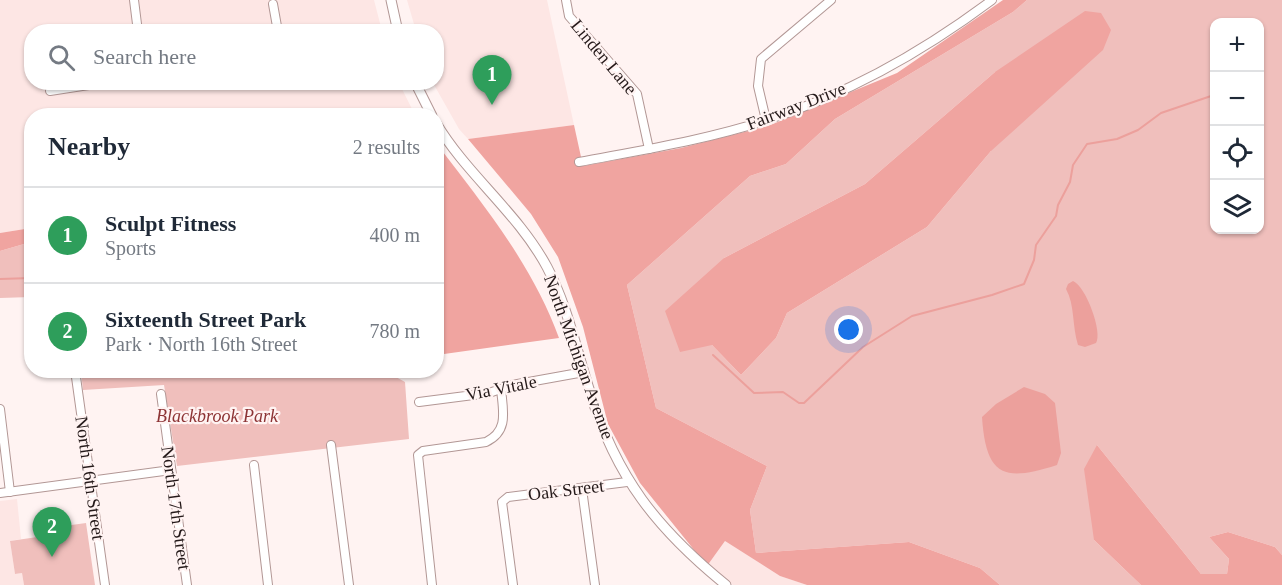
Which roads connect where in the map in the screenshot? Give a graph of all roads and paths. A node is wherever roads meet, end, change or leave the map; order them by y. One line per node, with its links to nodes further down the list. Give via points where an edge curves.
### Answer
1 (134, 0): 7 (street)
2 (391, 0): 9 (street)
3 (566, 0): 16 (street, Linden Lane, via 569,16 637,94)
4 (831, 0): 14 (street, via 760,59 758,86)
5 (992, 0): 14 (street, Fairway Drive, via 928,45 879,72)
6 (273, 4): 8 (street)
7 (137, 24)
8 (277, 24)
9 (396, 24)
10 (56, 90): 12 (street)
11 (418, 90): 13 (street)
12 (50, 91)
13 (428, 108)
14 (766, 120): 16 (street, Fairway Drive)
15 (444, 134): 18 (street, North Michigan Avenue, via 517,223 546,266 567,314)
16 (649, 149): 17 (street, Fairway Drive)
17 (579, 162)
18 (584, 372): 20 (street, Via Vitale); 28 (street, North Michigan Avenue, via 604,432)
19 (76, 378): 27 (street, North 16th Street)
20 (501, 389): 22 (street, Via Vitale); 36 (street, via 504,422 494,438 420,453 417,459)
21 (161, 394): 26 (street, North 17th Street)
22 (419, 402)
23 (0, 409): 30 (street)
24 (331, 446): 35 (street)
25 (254, 465): 34 (street)
26 (171, 470): 27 (street); 33 (street, North 17th Street)
27 (91, 481): 30 (street); 32 (street, North 16th Street)
28 (627, 482): 29 (street, Oak Street); 39 (street, North Michigan Avenue, via 672,538)
29 (582, 489): 37 (street, Oak Street, via 507,497 502,502); 38 (street)
30 (10, 492): 31 (street)
31 (0, 493)
32 (105, 585)
33 (187, 585)
34 (268, 585)
35 (349, 585)
36 (432, 585)
37 (513, 585)
38 (595, 585)
39 (726, 585)

